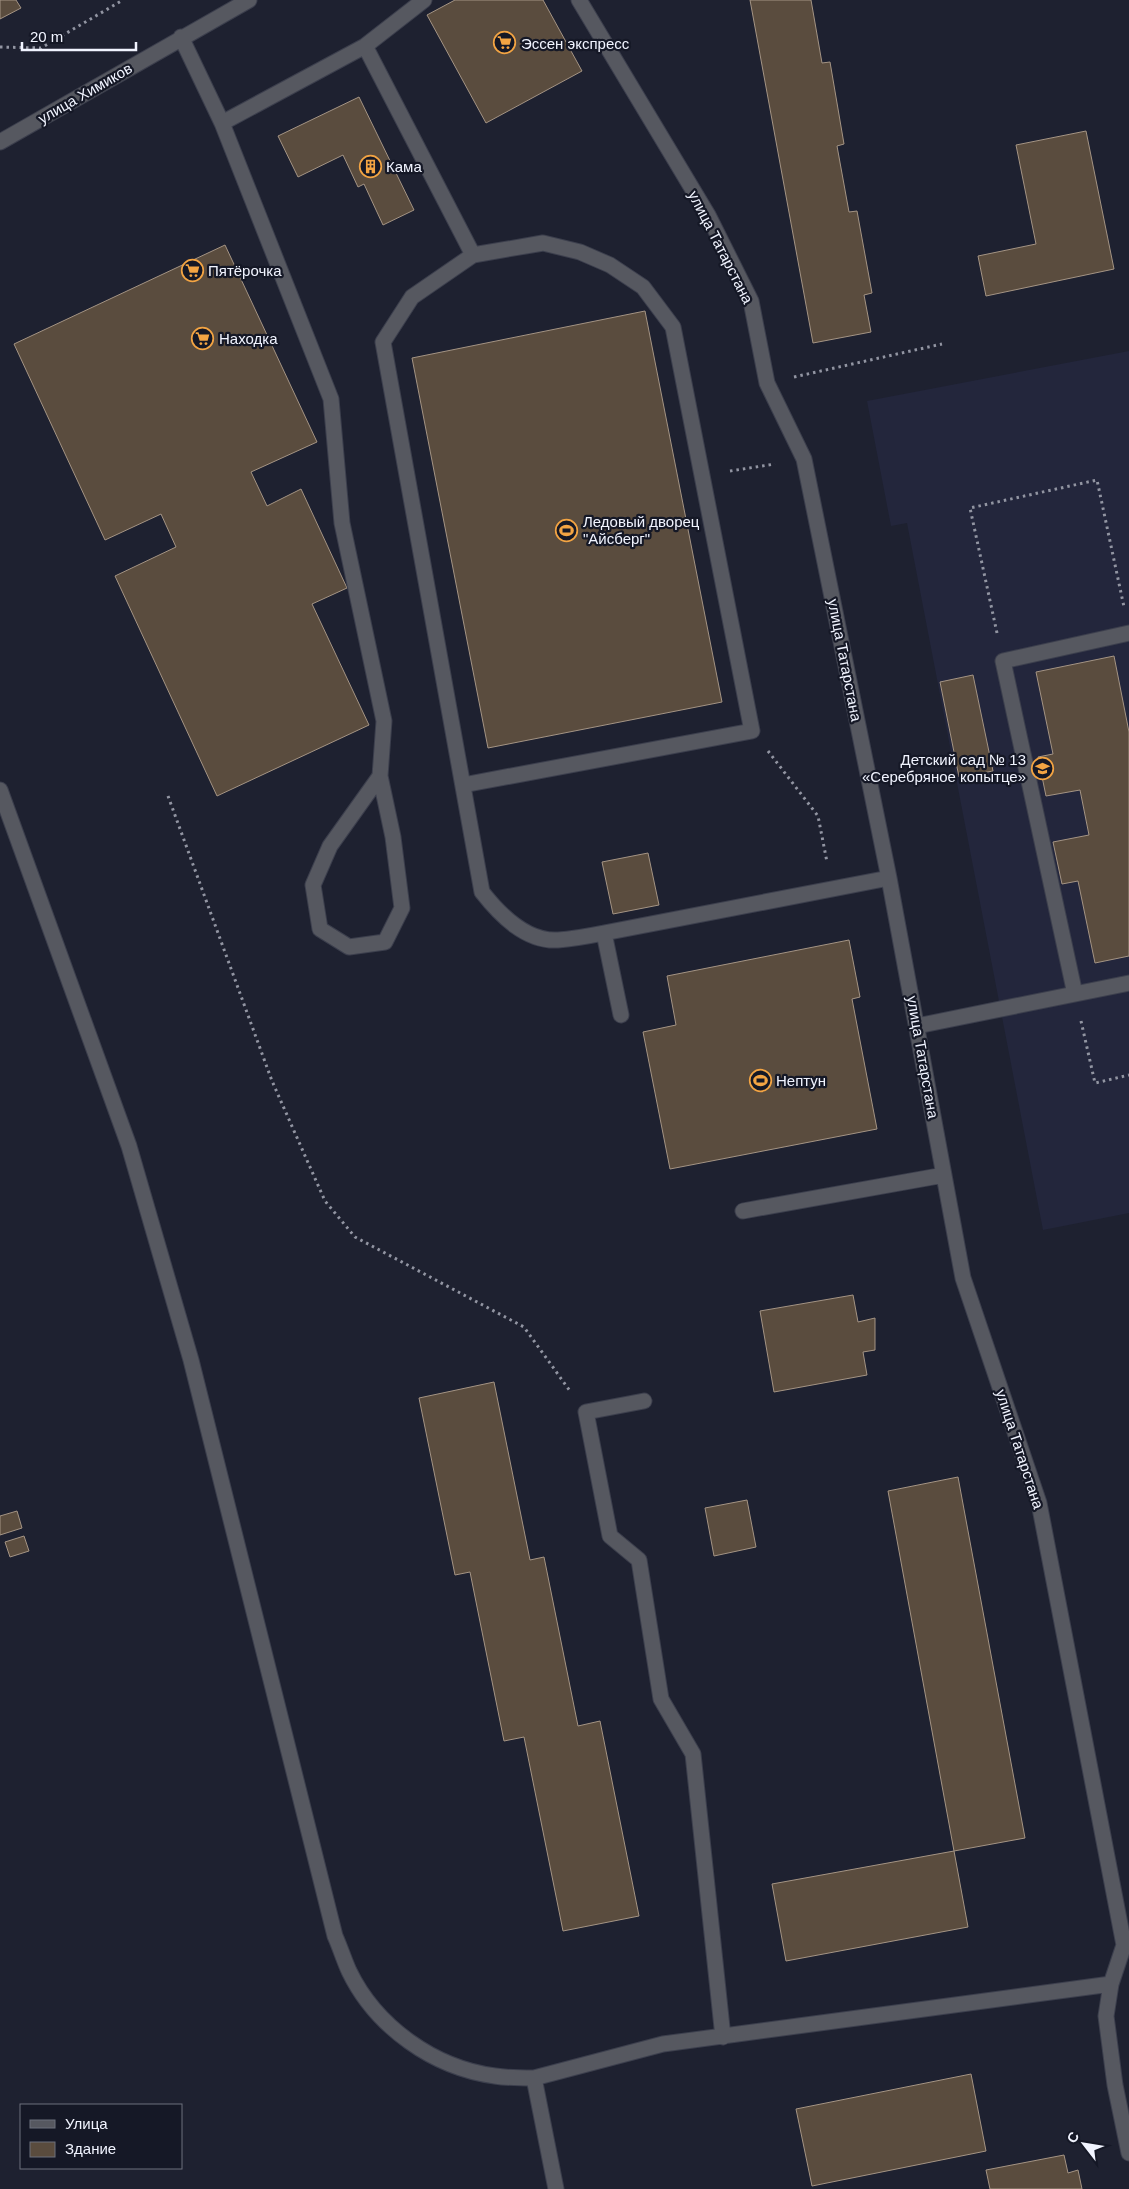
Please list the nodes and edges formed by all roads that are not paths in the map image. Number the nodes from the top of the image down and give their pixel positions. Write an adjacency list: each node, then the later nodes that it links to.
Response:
1 (249, 0): 4 (street, улица Химиков)
2 (424, 0): 5 (street)
3 (579, 0): 13 (street, улица Татарстана)
4 (181, 38): 6 (street); 7 (street, улица Химиков)
5 (365, 46): 6 (street); 8 (street)
6 (222, 123): 10 (street)
7 (0, 142)
8 (473, 255): 11 (street); 11 (street)
9 (1129, 634): 16 (street)
10 (380, 776): 10 (street)
11 (462, 785): 14 (street)
12 (0, 790): 24 (street)
13 (889, 878): 14 (street); 18 (street, улица Татарстана)
14 (604, 933): 17 (street)
15 (1129, 983): 16 (street)
16 (1075, 994): 18 (street)
17 (621, 1015)
18 (917, 1026): 19 (street, улица Татарстана)
19 (944, 1175): 20 (street); 22 (street, улица Татарстана)
20 (743, 1211)
21 (644, 1401): 23 (street)
22 (1110, 1984): 23 (street); 25 (street, улица Татарстана)
23 (723, 2037): 24 (street)
24 (534, 2078): 26 (street)
25 (1129, 2153)
26 (556, 2189)

